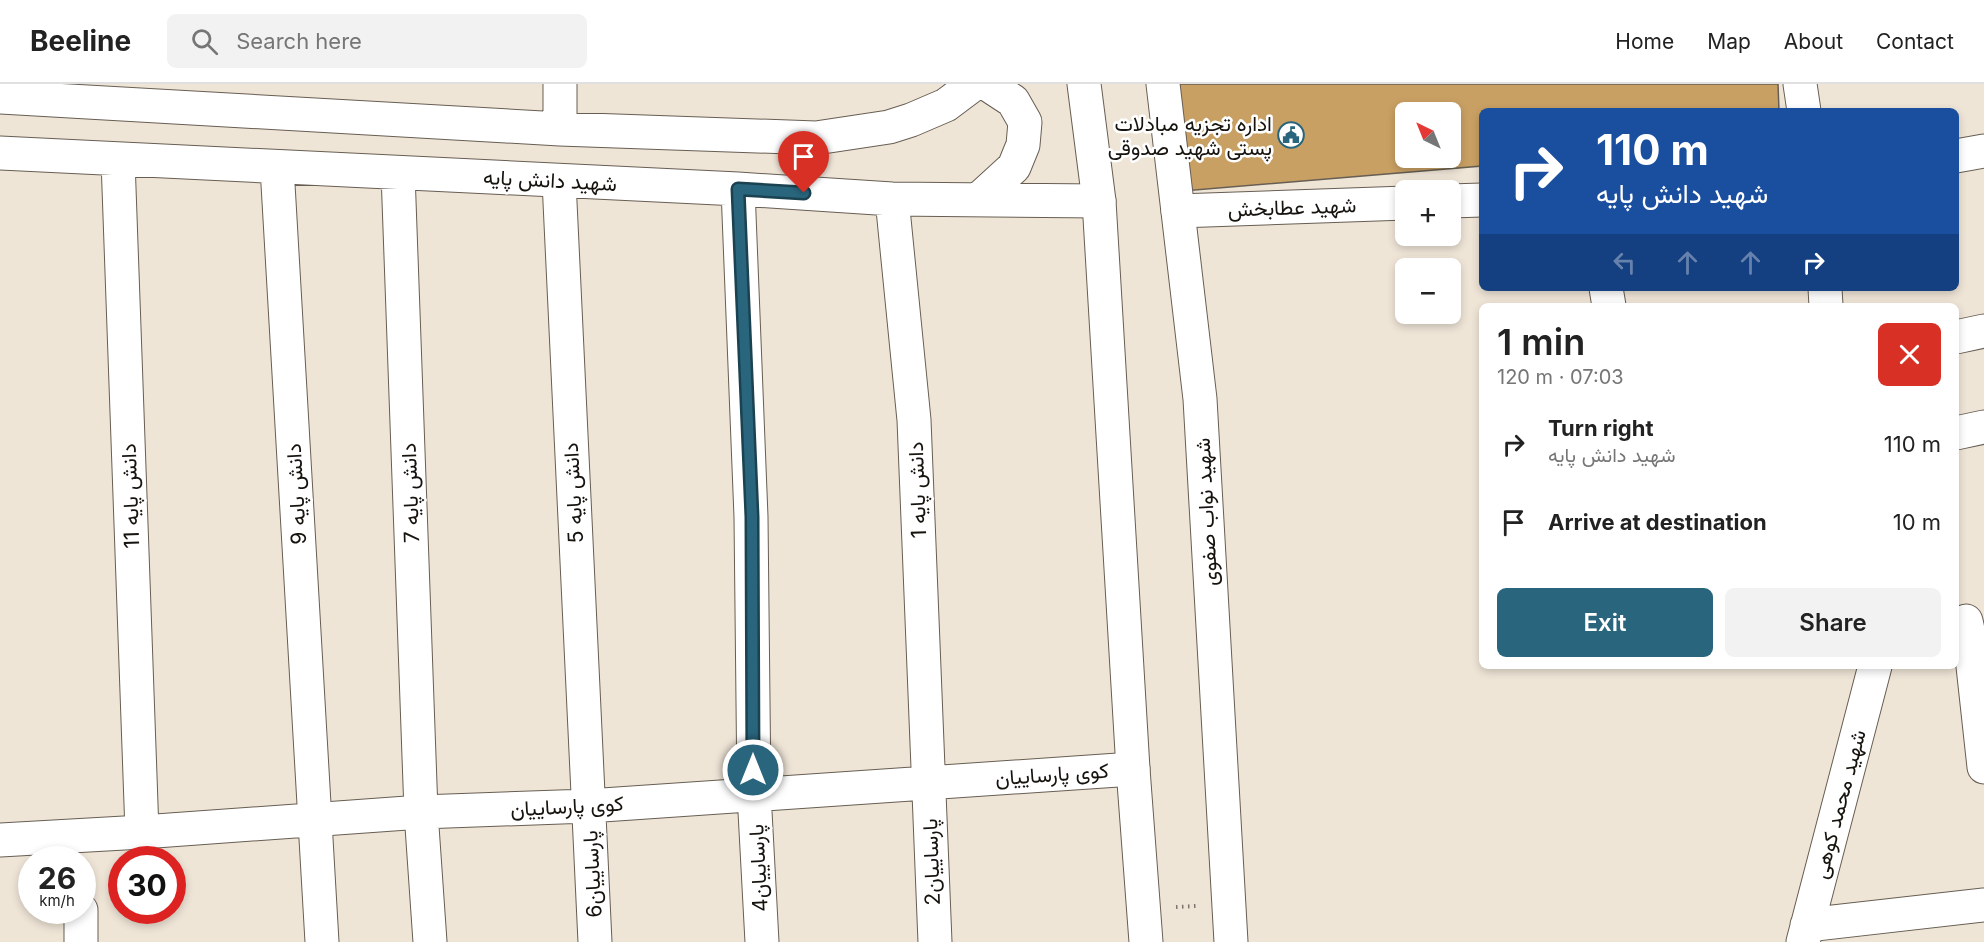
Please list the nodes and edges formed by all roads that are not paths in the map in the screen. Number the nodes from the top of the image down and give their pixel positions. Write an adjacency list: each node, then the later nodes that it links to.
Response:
1 (560, 84): 10 (street)
2 (974, 84): 10 (street)
3 (987, 84): 20 (street)
4 (1084, 84): 22 (street)
5 (1163, 84): 25 (street, شهید نواب صفوی)
6 (1800, 84): 9 (street)
7 (0, 97): 8 (street)
8 (222, 97): 10 (street)
9 (1804, 108)
10 (560, 129)
11 (1984, 151): 13 (street)
12 (0, 153): 14 (street, شهید دانش پایه)
13 (1959, 155)
14 (118, 160): 15 (street, شهید دانش پایه); 39 (street, دانش پایه 11)
15 (277, 167): 16 (street, شهید دانش پایه); 38 (street, دانش پایه 9)
16 (398, 173): 17 (street, شهید دانش پایه); 37 (street, دانش پایه 7)
17 (559, 181): 18 (street, شهید دانش پایه); 36 (street, دانش پایه 5)
18 (738, 189): 19 (street, شهید دانش پایه); 35 (street, پارساییان4)
19 (892, 199): 20 (street, شهید دانش پایه); 34 (street, دانش پایه 1)
20 (979, 199): 22 (street, شهید دانش پایه)
21 (1479, 200): 23 (street)
22 (1099, 201): 33 (street)
23 (1461, 201)
24 (1395, 203): 25 (street, شهید عطابخش)
25 (1178, 211): 53 (street, شهید نواب صفوی)
26 (1984, 331): 27 (street)
27 (1959, 336)
28 (1984, 427): 29 (street)
29 (1959, 432)
30 (1969, 620): 32 (street)
31 (1874, 669): 45 (street, شهید محمد کوهی)
32 (1984, 760)
33 (1133, 769): 34 (street, کوی پارساییان); 52 (street)
34 (928, 782): 35 (street, کوی پارساییان); 51 (street, پارساییان2)
35 (754, 793): 36 (street, کوی پارساییان); 50 (street, پارساییان4)
36 (588, 806): 37 (street, کوی پارساییان); 49 (street, پارساییان6)
37 (421, 812): 38 (street, کوی پارساییان); 48 (street, دانش پایه 7)
38 (314, 820): 39 (street, کوی پارساییان); 47 (street, دانش پایه 9)
39 (142, 832): 42 (street, کوی پارساییان)
40 (0, 840): 41 (street, کوی پارساییان)
41 (60, 846)
42 (88, 846)
43 (1984, 905): 45 (street)
44 (81, 924): 46 (street)
45 (1805, 934)
46 (81, 942)
47 (322, 942)
48 (430, 942)
49 (595, 942)
50 (762, 942)
51 (935, 942)
52 (1146, 942)
53 (1232, 942)

